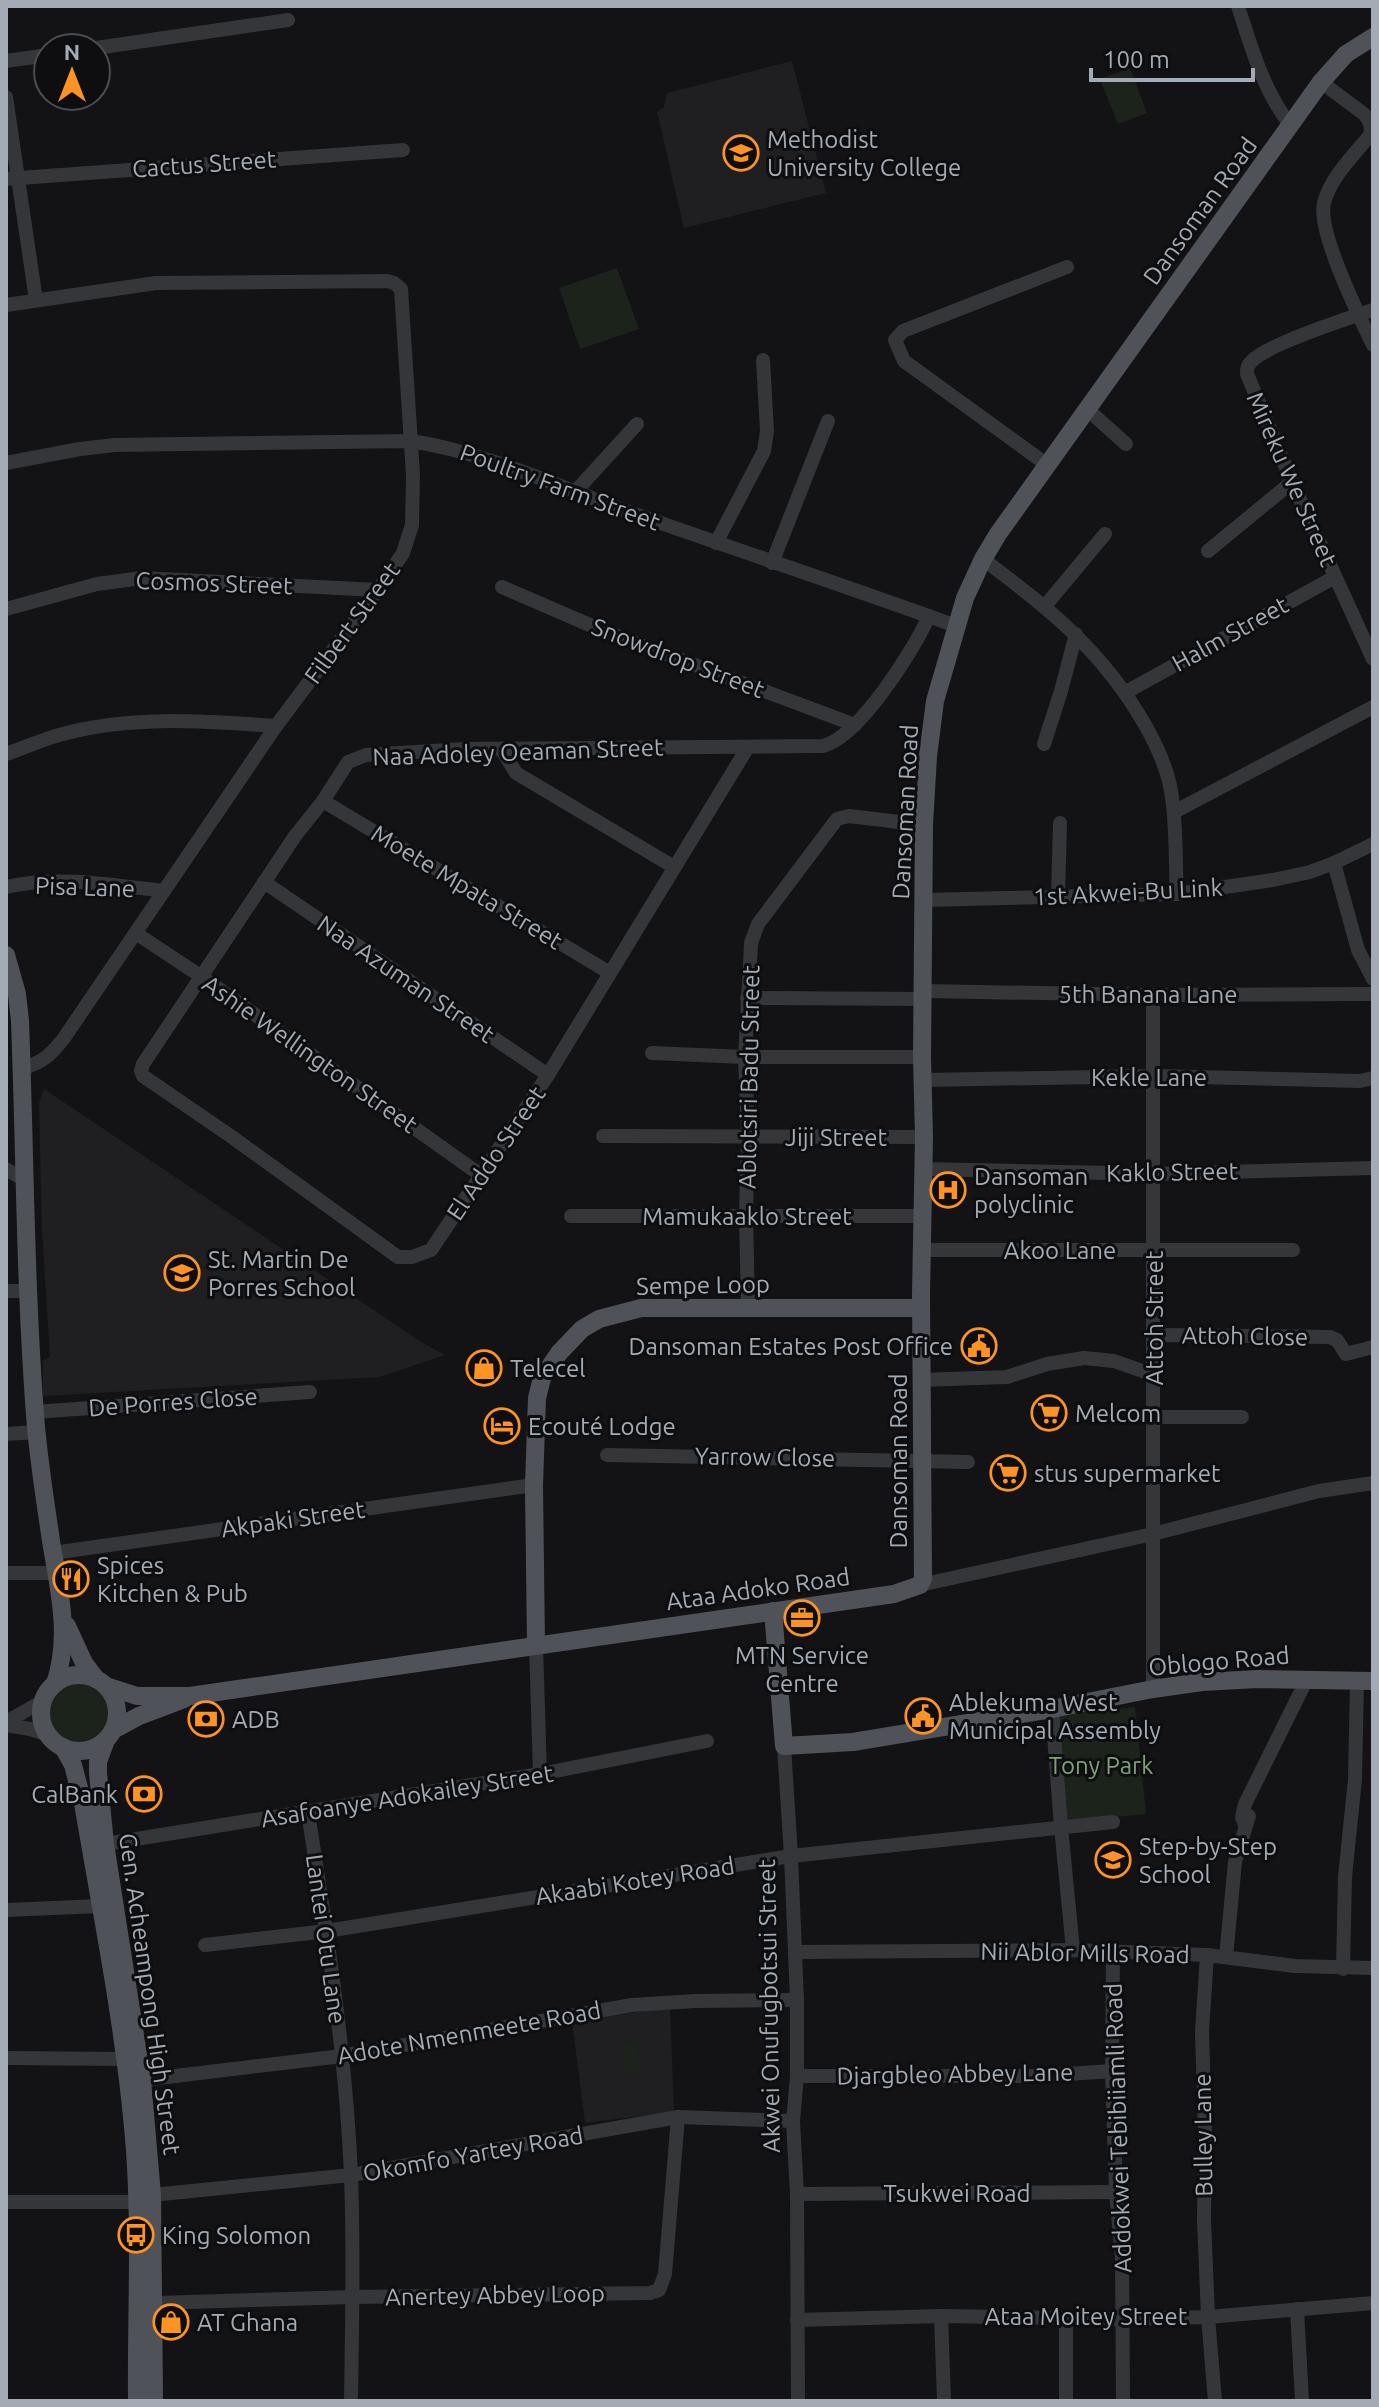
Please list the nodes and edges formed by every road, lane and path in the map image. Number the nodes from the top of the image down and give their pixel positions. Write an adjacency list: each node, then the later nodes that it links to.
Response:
1 (1238, 6): 9 (street)
2 (288, 20): 4 (street)
3 (1373, 37): 7 (main road, Dansoman Road)
4 (112, 46)
5 (32, 57): 6 (street)
6 (6, 61)
7 (1321, 82): 9 (main road, Dansoman Road); 15 (street)
8 (6, 97): 11 (street)
9 (1291, 126): 18 (main road, Dansoman Road)
10 (403, 150): 11 (street, Cactus Street)
11 (12, 179): 13 (street)
12 (1067, 267): 24 (street)
13 (36, 300): 14 (street, Filbert Street); 21 (street, Filbert Street)
14 (6, 305)
15 (1366, 312): 16 (street); 25 (street, Mireku We Street)
16 (1373, 345)
17 (763, 360): 28 (street)
18 (1086, 408): 22 (street); 24 (main road, Dansoman Road)
19 (828, 421): 31 (street)
20 (637, 424): 26 (street)
21 (411, 441): 23 (street, Poultry Farm Street); 26 (street, Poultry Farm Street); 34 (street, Filbert Street)
22 (1126, 444)
23 (6, 463)
24 (1046, 464): 30 (main road, Dansoman Road)
25 (1292, 482): 29 (street); 32 (street, Mireku We Street)
26 (575, 492): 28 (street, Poultry Farm Street)
27 (1105, 534): 35 (street)
28 (716, 543): 31 (street, Poultry Farm Street)
29 (1208, 551)
30 (983, 559): 35 (street); 38 (main road, Dansoman Road)
31 (772, 563): 37 (street, Poultry Farm Street)
32 (1335, 577): 40 (street, Mireku We Street); 41 (street, Halm Street)
33 (502, 587): 43 (street, Snowdrop Street)
34 (378, 590): 36 (street, Cosmos Street); 44 (street, Filbert Street)
35 (1045, 606): 39 (street)
36 (6, 609)
37 (929, 616): 38 (street, Poultry Farm Street); 43 (street, Naa Adoley Oeaman Street)
38 (956, 626): 52 (main road, Dansoman Road)
39 (1076, 634): 41 (street); 45 (street)
40 (1373, 659)
41 (1126, 692): 50 (street)
42 (1373, 707): 50 (street)
43 (855, 725): 46 (street, Naa Adoley Oeaman Street)
44 (276, 726): 48 (street); 58 (street, Filbert Street)
45 (1044, 744)
46 (748, 747): 47 (street, Naa Adoley Oeaman Street); 55 (street, El Addo Street)
47 (502, 750): 49 (street, Naa Adoley Oeaman Street); 55 (street)
48 (6, 754)
49 (323, 801): 56 (street, Naa Adoley Oeaman Street); 64 (street, Moete Mpata Street)
50 (1174, 812): 59 (street)
51 (1060, 823): 60 (street)
52 (924, 825): 61 (main road, Dansoman Road); 70 (street, Ablotsiri Badu Street)
53 (1373, 844): 54 (street, 1st Akwei-Bu Link)
54 (1334, 863): 59 (street, 1st Akwei-Bu Link); 66 (street)
55 (674, 867): 64 (street, El Addo Street)
56 (264, 882): 65 (street, Naa Adoley Oeaman Street); 76 (street, Naa Azuman Street)
57 (6, 887): 58 (street, Pisa Lane)
58 (164, 891): 62 (street, Filbert Street)
59 (1177, 894): 60 (street, 1st Akwei-Bu Link)
60 (1058, 896): 61 (street, 1st Akwei-Bu Link)
61 (924, 900): 68 (main road, Dansoman Road)
62 (137, 934): 65 (street, Ashie Wellington Street); 75 (street, Filbert Street)
63 (6, 955): 75 (main road)
64 (610, 973): 76 (street, El Addo Street)
65 (202, 977): 74 (street, Naa Adoley Oeaman Street); 87 (street, Ashie Wellington Street)
66 (1373, 979)
67 (1373, 994): 69 (street, 5th Banana Lane)
68 (924, 995): 69 (street, 5th Banana Lane); 70 (street, 5th Banana Lane); 73 (main road, Dansoman Road)
69 (1153, 995): 77 (street, Attoh Street)
70 (747, 998): 72 (street, Ablotsiri Badu Street)
71 (652, 1053): 72 (street)
72 (745, 1057): 73 (street); 81 (street, Ablotsiri Badu Street)
73 (922, 1057): 79 (main road, Dansoman Road)
74 (143, 1064): 87 (street, El Addo Street)
75 (21, 1069): 88 (main road)
76 (548, 1075): 87 (street, El Addo Street)
77 (1154, 1076): 78 (street, Kekle Lane); 79 (street, Kekle Lane); 86 (street, Attoh Street)
78 (1373, 1078)
79 (924, 1080): 82 (main road, Dansoman Road)
80 (603, 1136): 81 (street, Jiji Street)
81 (748, 1136): 82 (street, Jiji Street); 89 (street, Ablotsiri Badu Street)
82 (924, 1137): 85 (main road, Dansoman Road)
83 (1373, 1168): 86 (street, Kaklo Street)
84 (6, 1169): 88 (street)
85 (924, 1169): 86 (street, Kaklo Street); 91 (main road, Dansoman Road)
86 (1154, 1174): 94 (street, Attoh Street)
87 (482, 1176)
88 (23, 1179): 96 (main road)
89 (746, 1215): 90 (street, Mamukaaklo Street); 91 (street, Mamukaaklo Street); 97 (street, Ablotsiri Badu Street)
90 (571, 1216)
91 (923, 1216): 92 (main road, Dansoman Road)
92 (923, 1250): 94 (street, Akoo Lane); 98 (main road, Dansoman Road)
93 (1293, 1250): 94 (street, Akoo Lane)
94 (1154, 1251): 99 (street, Attoh Street)
95 (6, 1291): 96 (street)
96 (27, 1291): 104 (main road)
97 (748, 1307): 98 (main road, Sempe Loop); 113 (main road, Sempe Loop)
98 (921, 1308): 102 (main road, Dansoman Road)
99 (1154, 1335): 100 (street, Attoh Close); 101 (street, Attoh Street)
100 (1373, 1347)
101 (1154, 1375): 102 (street); 105 (street, Attoh Street)
102 (921, 1380): 110 (main road, Dansoman Road)
103 (310, 1392): 104 (street, De Porres Close)
104 (35, 1412): 107 (main road)
105 (1154, 1417): 106 (street); 114 (street, Attoh Street)
106 (1242, 1417)
107 (37, 1432): 108 (street); 115 (main road)
108 (6, 1434)
109 (607, 1455): 110 (street, Yarrow Close)
110 (922, 1459): 111 (street, Yarrow Close); 118 (main road, Dansoman Road)
111 (968, 1462)
112 (1373, 1483): 114 (street, Ataa Adoko Road)
113 (534, 1485): 115 (street, Akpaki Street); 121 (main road, Sempe Loop)
114 (1153, 1534): 118 (street, Ataa Adoko Road); 126 (street, Attoh Street)
115 (53, 1553): 117 (main road)
116 (6, 1573): 117 (street)
117 (57, 1573): 120 (main road)
118 (920, 1585): 119 (main road, Ataa Adoko Road)
119 (773, 1611): 121 (main road, Ataa Adoko Road); 134 (main road, Akwei Onufugbotsui Street)
120 (64, 1621): 124 (main road); 125 (main road)
121 (536, 1645): 127 (main road, Ataa Adoko Road); 135 (street)
122 (1307, 1679): 123 (main road, Oblogo Road); 126 (main road, Oblogo Road); 149 (street)
123 (1365, 1681): 151 (street)
124 (101, 1682): 125 (main road); 127 (main road, Ataa Adoko Road); 131 (main road)
125 (55, 1684): 128 (main road)
126 (1153, 1689): 129 (main road, Oblogo Road)
127 (190, 1696): 131 (main road, Ataa Adoko Road)
128 (43, 1701): 130 (street); 132 (main road)
129 (1052, 1709): 134 (main road, Oblogo Road); 138 (street)
130 (6, 1723): 132 (street)
131 (109, 1735): 132 (main road); 139 (main road, Gen. Acheampong High Street)
132 (56, 1741): 141 (main road, Gen. Acheampong High Street)
133 (707, 1741): 135 (street, Asafoanye Adokailey Street)
134 (784, 1746): 140 (street, Akwei Onufugbotsui Street)
135 (540, 1774): 136 (street, Asafoanye Adokailey Street)
136 (308, 1813): 139 (street, Asafoanye Adokailey Street); 143 (street, Lantei Otu Lane)
137 (1113, 1822): 138 (street, Akaabi Kotey Road)
138 (1061, 1827): 140 (street, Akaabi Kotey Road); 145 (street)
139 (105, 1844): 158 (main road, Gen. Acheampong High Street)
140 (791, 1856): 143 (street, Akaabi Kotey Road); 146 (street, Akwei Onufugbotsui Street)
141 (101, 1906): 142 (street); 155 (main road, Gen. Acheampong High Street)
142 (6, 1910)
143 (327, 1931): 144 (street, Akaabi Kotey Road); 153 (street, Lantei Otu Lane)
144 (205, 1945)
145 (1073, 1950): 146 (street, Nii Ablor Mills Road); 147 (street, Nii Ablor Mills Road)
146 (795, 1952): 152 (street, Akwei Onufugbotsui Street)
147 (1113, 1952): 148 (street, Nii Ablor Mills Road); 156 (street, Addokwei Tebibiiamli Road)
148 (1207, 1955): 149 (street, Nii Ablor Mills Road); 172 (street, Bulley Lane)
149 (1226, 1957): 151 (street, Nii Ablor Mills Road)
150 (1373, 1968): 151 (street, Nii Ablor Mills Road)
151 (1343, 1969)
152 (797, 2000): 153 (street, Adote Nmenmeete Road); 157 (street, Akwei Onufugbotsui Street)
153 (342, 2056): 158 (street, Adote Nmenmeete Road); 161 (street, Lantei Otu Lane)
154 (6, 2058): 155 (street)
155 (125, 2059): 164 (main road, Gen. Acheampong High Street)
156 (1112, 2071): 157 (street, Djargbleo Abbey Lane); 162 (street, Addokwei Tebibiiamli Road)
157 (797, 2076): 160 (street, Akwei Onufugbotsui Street)
158 (142, 2080): 164 (main road, Gen. Acheampong High Street)
159 (678, 2117): 160 (street, Okomfo Yartey Road); 161 (street, Okomfo Yartey Road); 166 (street, Anertey Abbey Loop)
160 (793, 2121): 163 (street, Akwei Onufugbotsui Street)
161 (351, 2175): 164 (street, Okomfo Yartey Road); 166 (street, Lantei Otu Lane)
162 (1116, 2192): 163 (street, Tsukwei Road); 173 (street, Addokwei Tebibiiamli Road)
163 (797, 2194): 174 (street, Akwei Onufugbotsui Street)
164 (145, 2199): 165 (street, Okomfo Yartey Road); 167 (main road, Gen. Acheampong High Street); 175 (main road, Gen. Acheampong High Street)
165 (6, 2202)
166 (352, 2297): 167 (street, Anertey Abbey Loop); 177 (street, Lantei Otu Lane)
167 (154, 2303): 176 (main road, Gen. Acheampong High Street)
168 (1373, 2303): 169 (street, Ataa Moitey Street)
169 (1297, 2309): 172 (street, Ataa Moitey Street); 183 (street)
170 (941, 2316): 171 (street, Ataa Moitey Street); 174 (street, Ataa Moitey Street); 179 (street)
171 (1066, 2317): 173 (street, Ataa Moitey Street); 180 (street)
172 (1208, 2317): 173 (street, Ataa Moitey Street); 182 (street, Bulley Lane)
173 (1123, 2319): 181 (street, Addokwei Tebibiiamli Road)
174 (797, 2320): 178 (street, Akwei Onufugbotsui Street)
175 (137, 2401)
176 (154, 2401)
177 (351, 2401)
178 (798, 2401)
179 (944, 2401)
180 (1066, 2401)
181 (1123, 2401)
182 (1215, 2401)
183 (1302, 2401)

